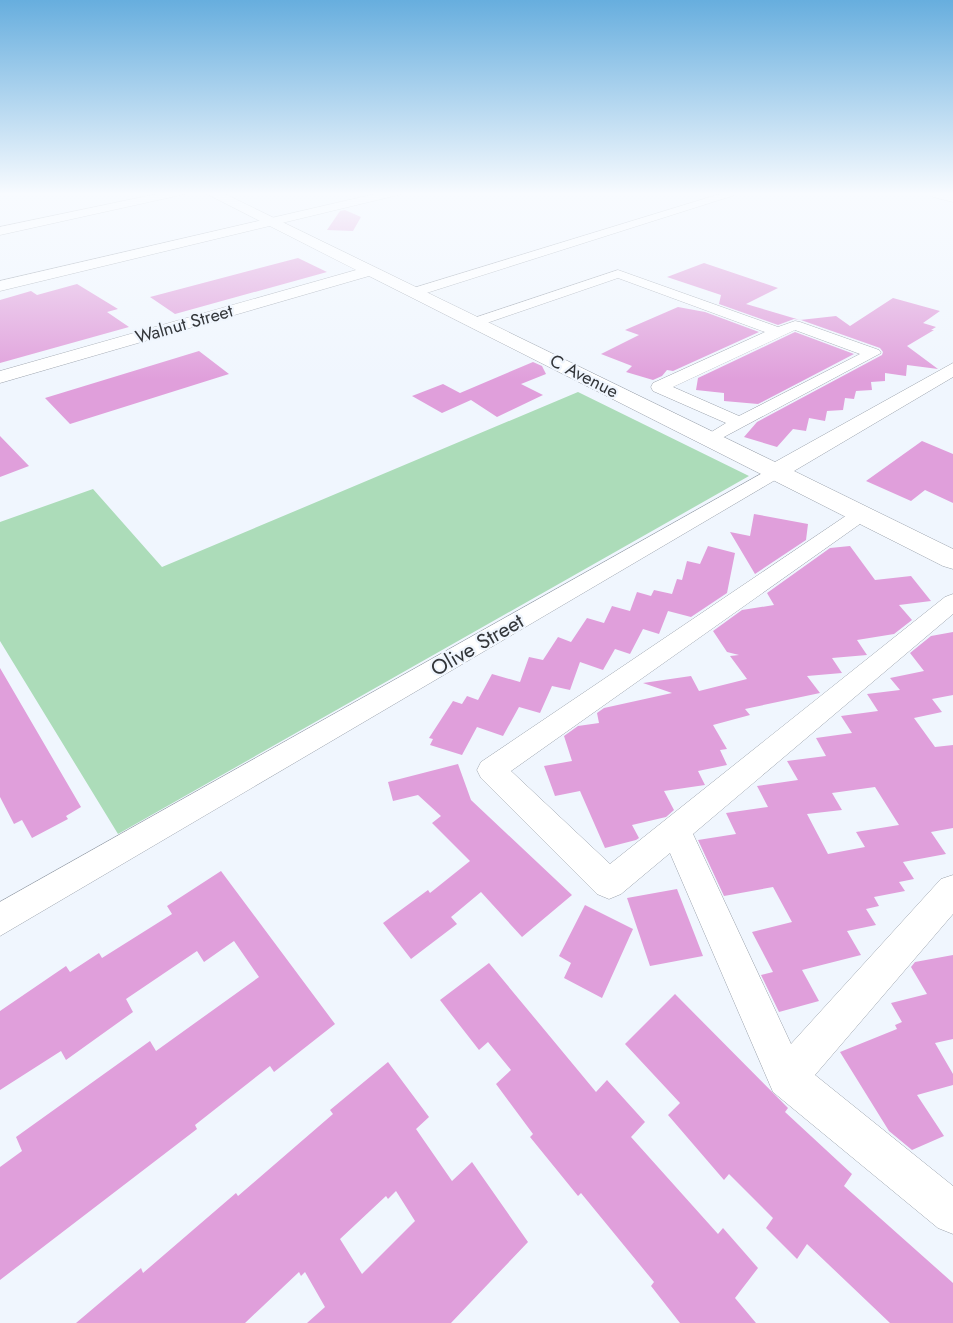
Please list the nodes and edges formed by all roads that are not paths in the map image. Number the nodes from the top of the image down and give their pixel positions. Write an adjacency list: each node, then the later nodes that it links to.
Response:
1 (131, 256): 5 (main road)
2 (338, 256): 4 (street, C Avenue)
3 (534, 256): 6 (street)
4 (369, 271): 6 (street, C Avenue); 10 (street, Walnut Street)
5 (0, 286)
6 (412, 293): 7 (street, C Avenue)
7 (476, 322): 8 (street); 12 (street, C Avenue)
8 (778, 332): 11 (street); 13 (street)
9 (953, 369): 15 (street, Olive Street)
10 (0, 377)
11 (697, 403): 12 (street); 13 (street)
12 (668, 418): 14 (street, C Avenue)
13 (740, 423): 14 (street)
14 (709, 439): 15 (street, C Avenue)
15 (775, 472): 16 (street, C Avenue); 21 (street, Olive Street)
16 (860, 515): 17 (street, C Avenue); 19 (street)
17 (953, 560)
18 (953, 602): 19 (street)
19 (675, 829): 22 (street)
20 (953, 890): 22 (street)
21 (0, 920)
22 (787, 1078): 23 (street)
23 (953, 1213)

